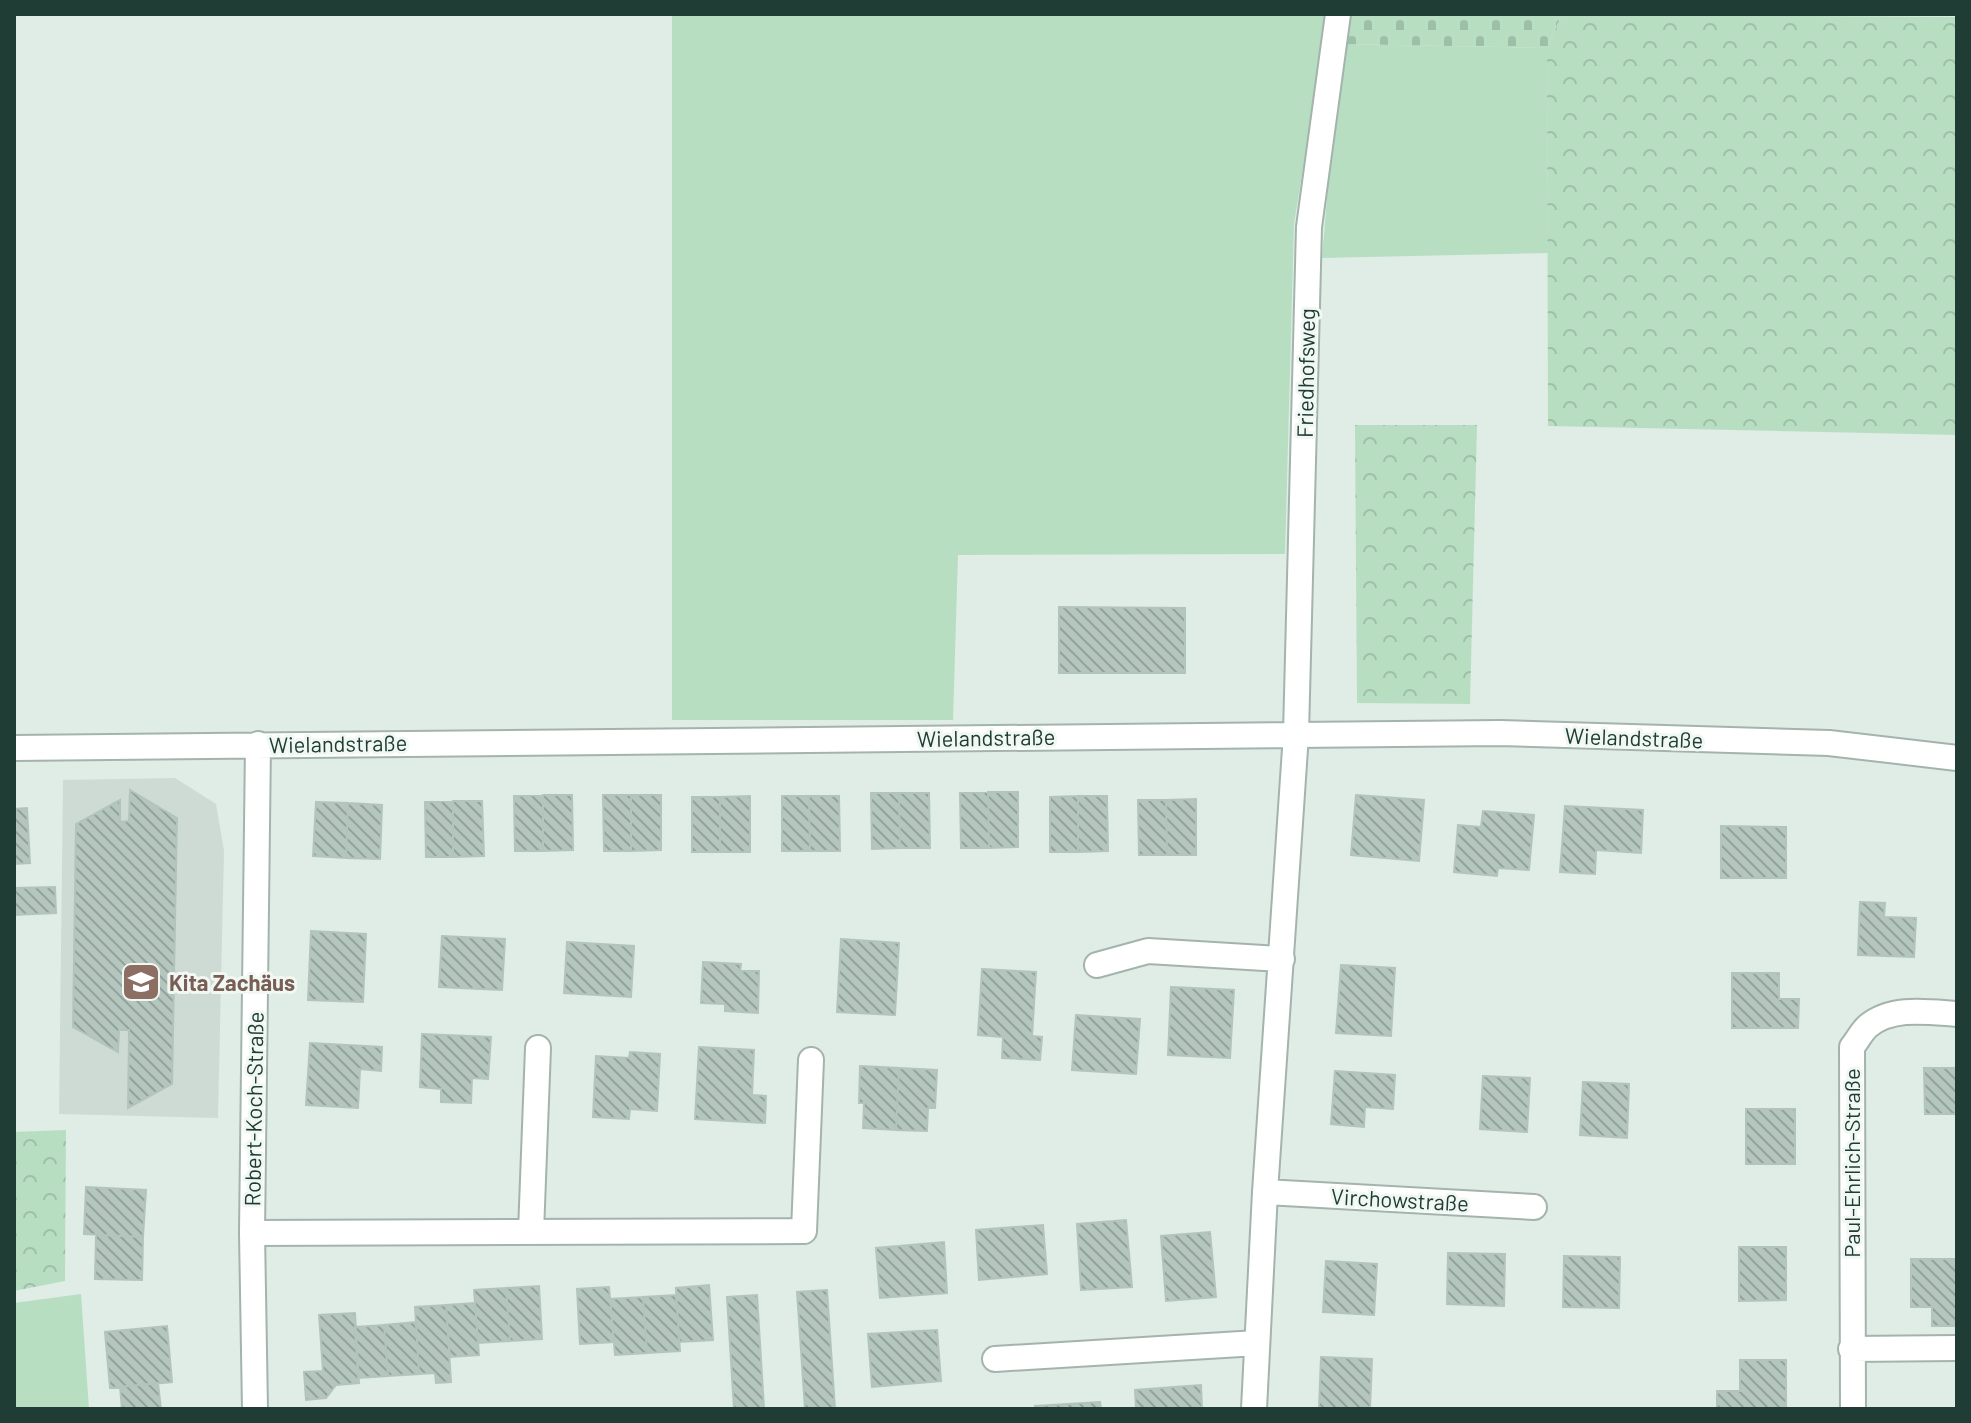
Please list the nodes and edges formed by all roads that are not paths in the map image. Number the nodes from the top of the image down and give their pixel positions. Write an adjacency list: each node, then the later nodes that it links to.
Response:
1 (1338, 14): 2 (street, Friedhofsweg)
2 (1296, 734): 3 (street, Wielandstraße); 5 (street, Wielandstraße); 6 (street)
3 (258, 744): 4 (street, Wielandstraße); 14 (street, Robert-Koch-Straße)
4 (14, 748)
5 (1957, 758)
6 (1282, 959): 7 (street); 11 (street)
7 (1097, 965)
8 (1957, 1014): 17 (street, Paul-Ehrlich-Straße)
9 (538, 1048): 13 (street)
10 (811, 1060): 13 (street, Robert-Koch-Straße)
11 (1265, 1192): 12 (street, Virchowstraße); 15 (street)
12 (1534, 1207)
13 (531, 1232): 14 (street, Robert-Koch-Straße)
14 (252, 1233): 19 (street, Robert-Koch-Straße)
15 (1257, 1343): 18 (street); 20 (street)
16 (1957, 1348): 17 (street)
17 (1851, 1349): 21 (street, Paul-Ehrlich-Straße)
18 (995, 1359)
19 (255, 1409)
20 (1254, 1409)
21 (1853, 1409)

